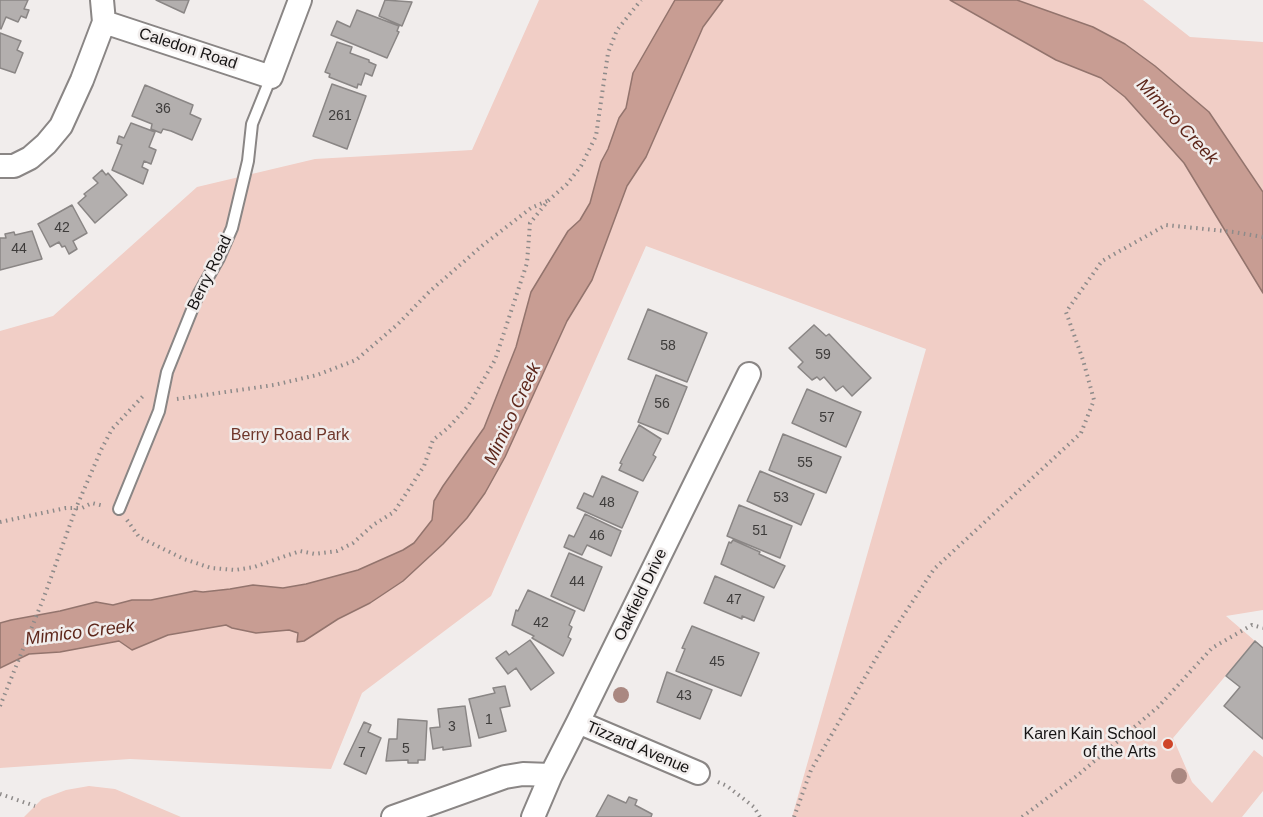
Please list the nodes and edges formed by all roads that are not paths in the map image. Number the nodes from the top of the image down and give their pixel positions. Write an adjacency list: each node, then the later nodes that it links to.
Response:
1 (300, 0): 3 (street, Berry Road)
2 (103, 11): 3 (street, Caledon Road); 4 (street)
3 (271, 77): 6 (lane, Berry Road)
4 (0, 166)
5 (749, 374): 7 (street, Oakfield Drive)
6 (119, 509)
7 (578, 722): 8 (street, Tizzard Avenue); 9 (street, Oakfield Drive)
8 (698, 773)
9 (551, 774): 10 (street); 11 (street, Oakfield Drive)
10 (393, 817)
11 (533, 817)

